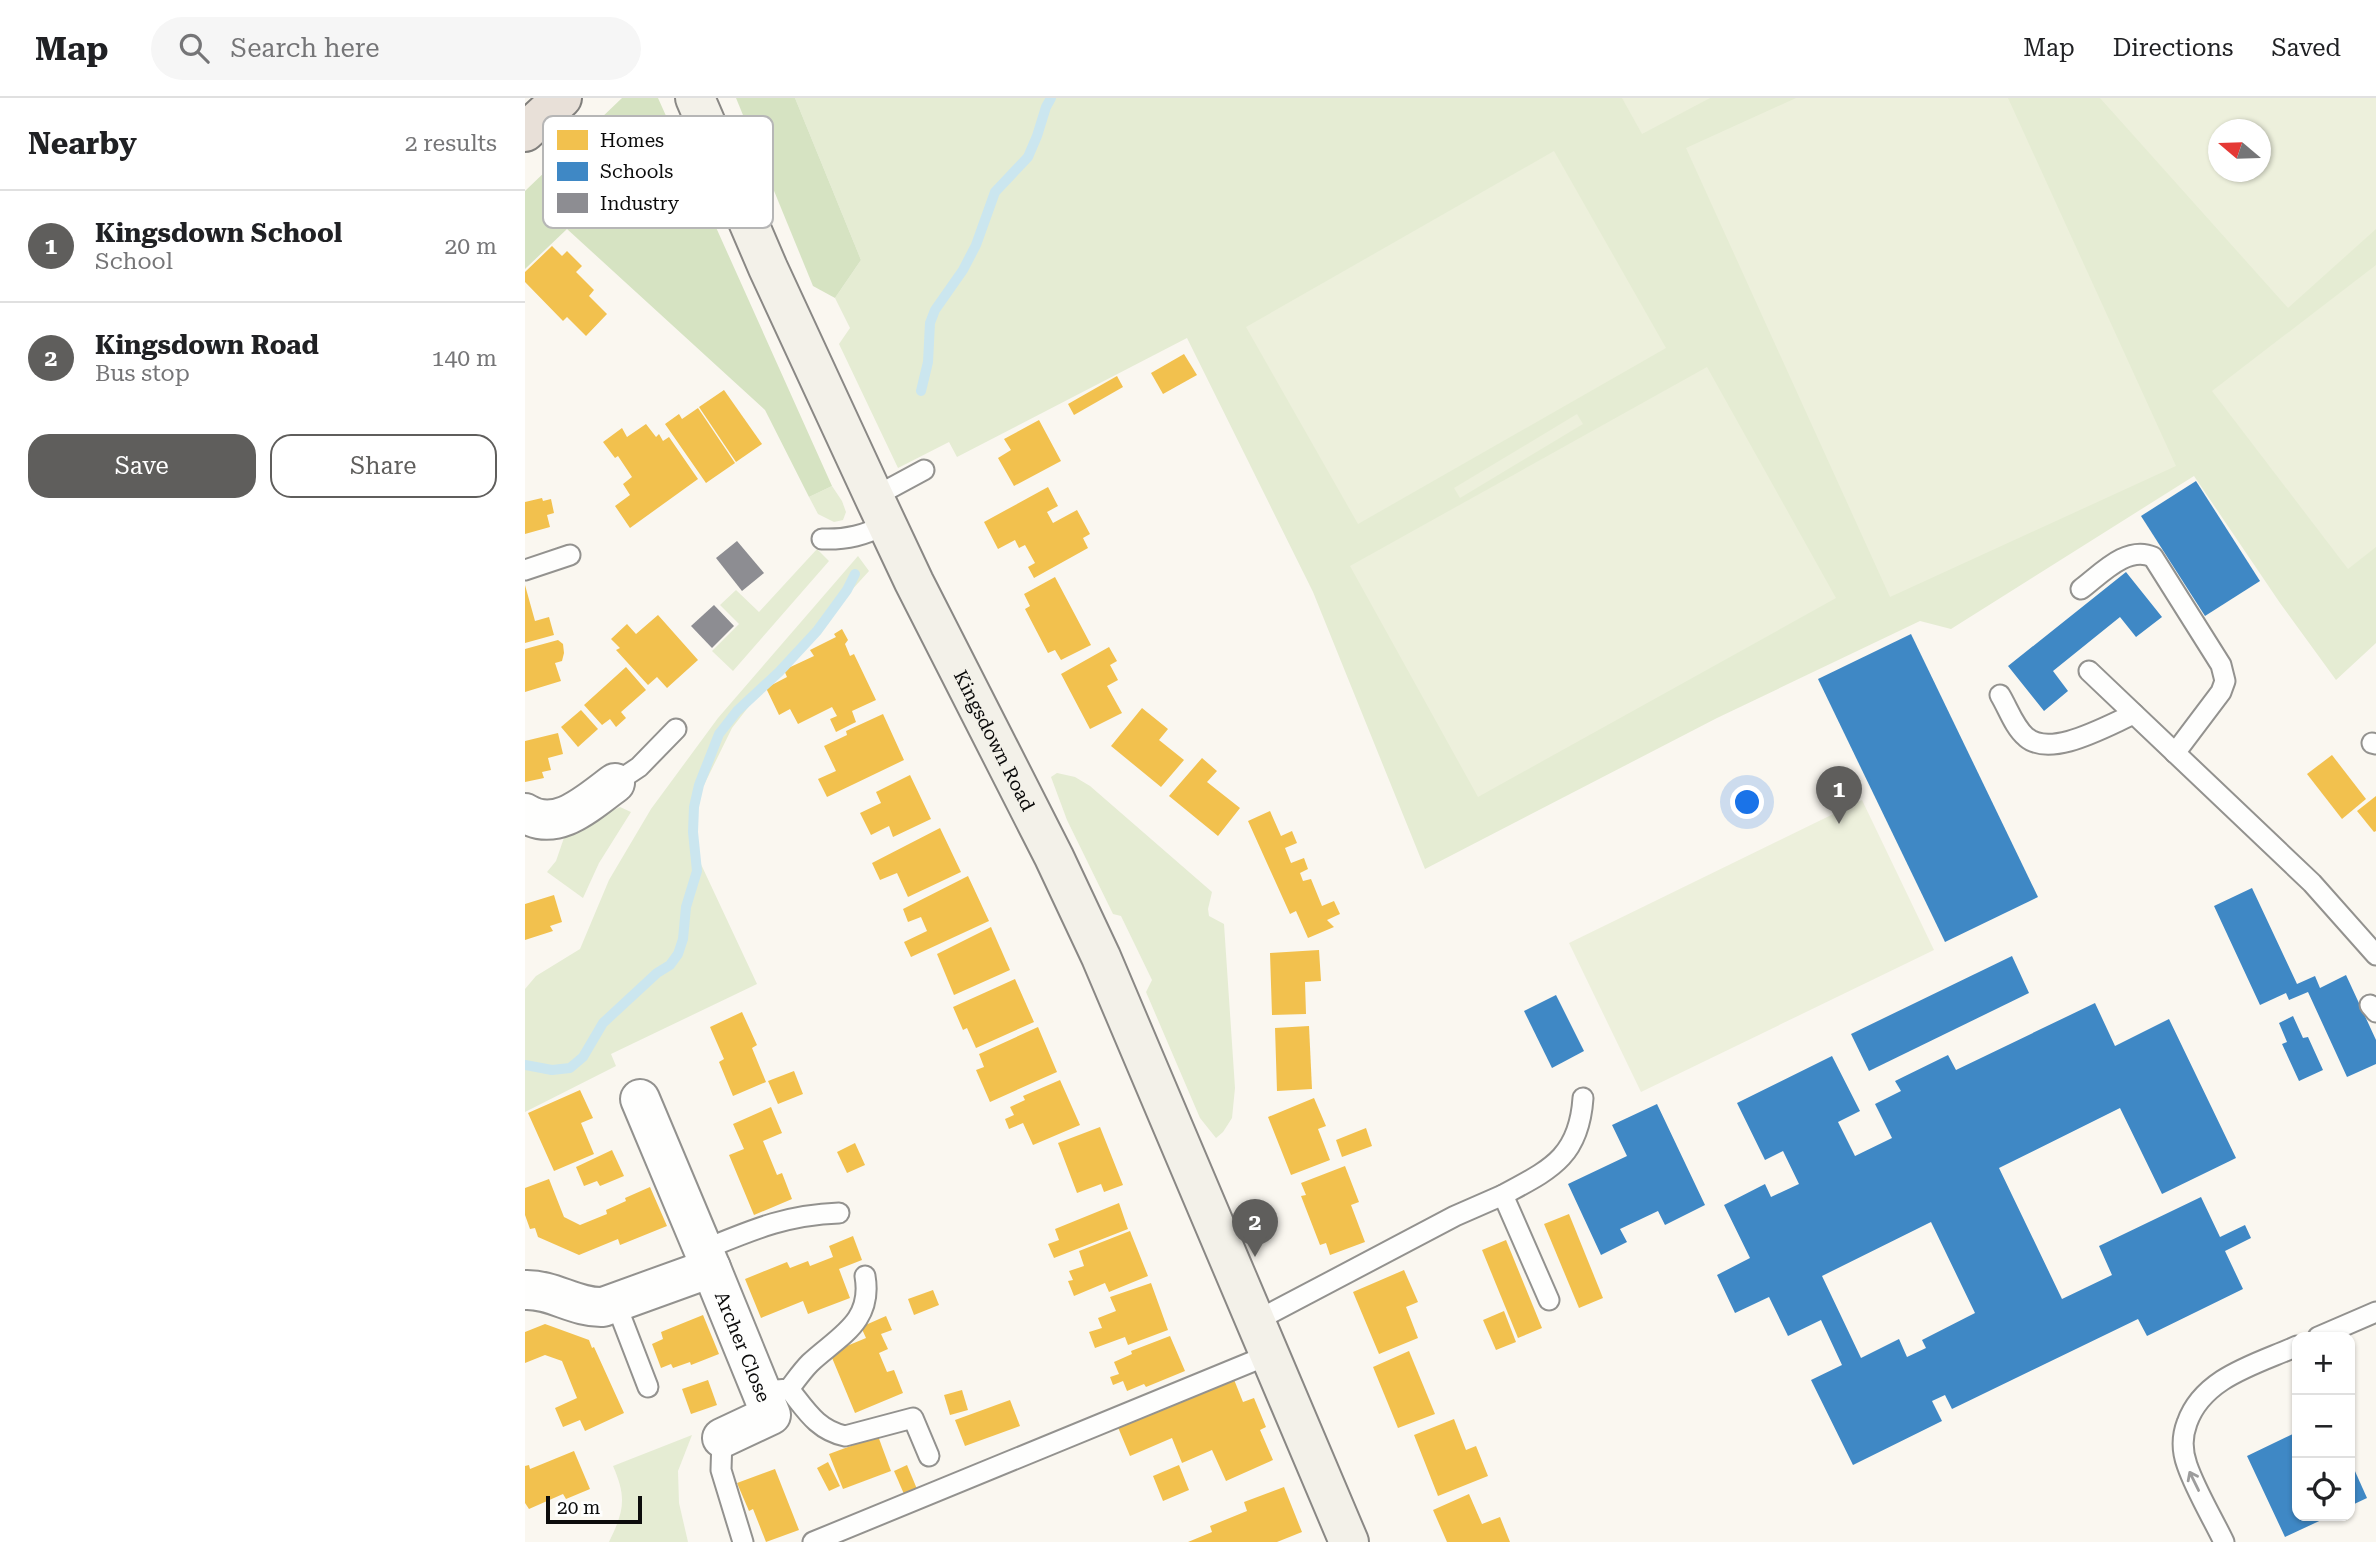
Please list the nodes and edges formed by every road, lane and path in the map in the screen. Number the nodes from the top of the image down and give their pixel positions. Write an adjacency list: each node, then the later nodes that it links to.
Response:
1 (562, 98): 4 (highway)
2 (695, 98): 3 (main road, Kingsdown Road)
3 (703, 116)
4 (525, 132)
5 (751, 228): 7 (main road, Kingsdown Road)
6 (924, 470): 7 (lane)
7 (880, 511): 8 (lane); 31 (main road, Kingsdown Road)
8 (822, 540)
9 (570, 555): 10 (lane)
10 (525, 570)
11 (2081, 589): 16 (lane)
12 (2089, 671): 14 (lane)
13 (2000, 695): 14 (lane)
14 (2134, 714): 16 (lane)
15 (676, 729): 17 (lane)
16 (2175, 753): 19 (lane)
17 (615, 783): 18 (street)
18 (525, 813)
19 (2376, 955)
20 (1583, 1098): 22 (lane)
21 (640, 1099): 24 (street, Archer Close)
22 (1503, 1195): 27 (lane); 31 (lane)
23 (839, 1213): 24 (lane)
24 (707, 1259): 28 (street, Archer Close); 34 (street, Archer Close)
25 (865, 1276): 34 (lane)
26 (525, 1290): 28 (street, Archer Close)
27 (1549, 1300)
28 (616, 1304): 33 (lane)
29 (2376, 1312): 30 (lane)
30 (2330, 1332)
31 (1263, 1337): 38 (lane); 39 (main road, Kingsdown Road)
32 (2292, 1348): 40 (lane, one-way to 32)
33 (648, 1387)
34 (776, 1390): 35 (street, Archer Close); 36 (lane)
35 (722, 1438): 37 (lane)
36 (929, 1456)
37 (743, 1542)
38 (813, 1542)
39 (1349, 1542)
40 (2224, 1542)

